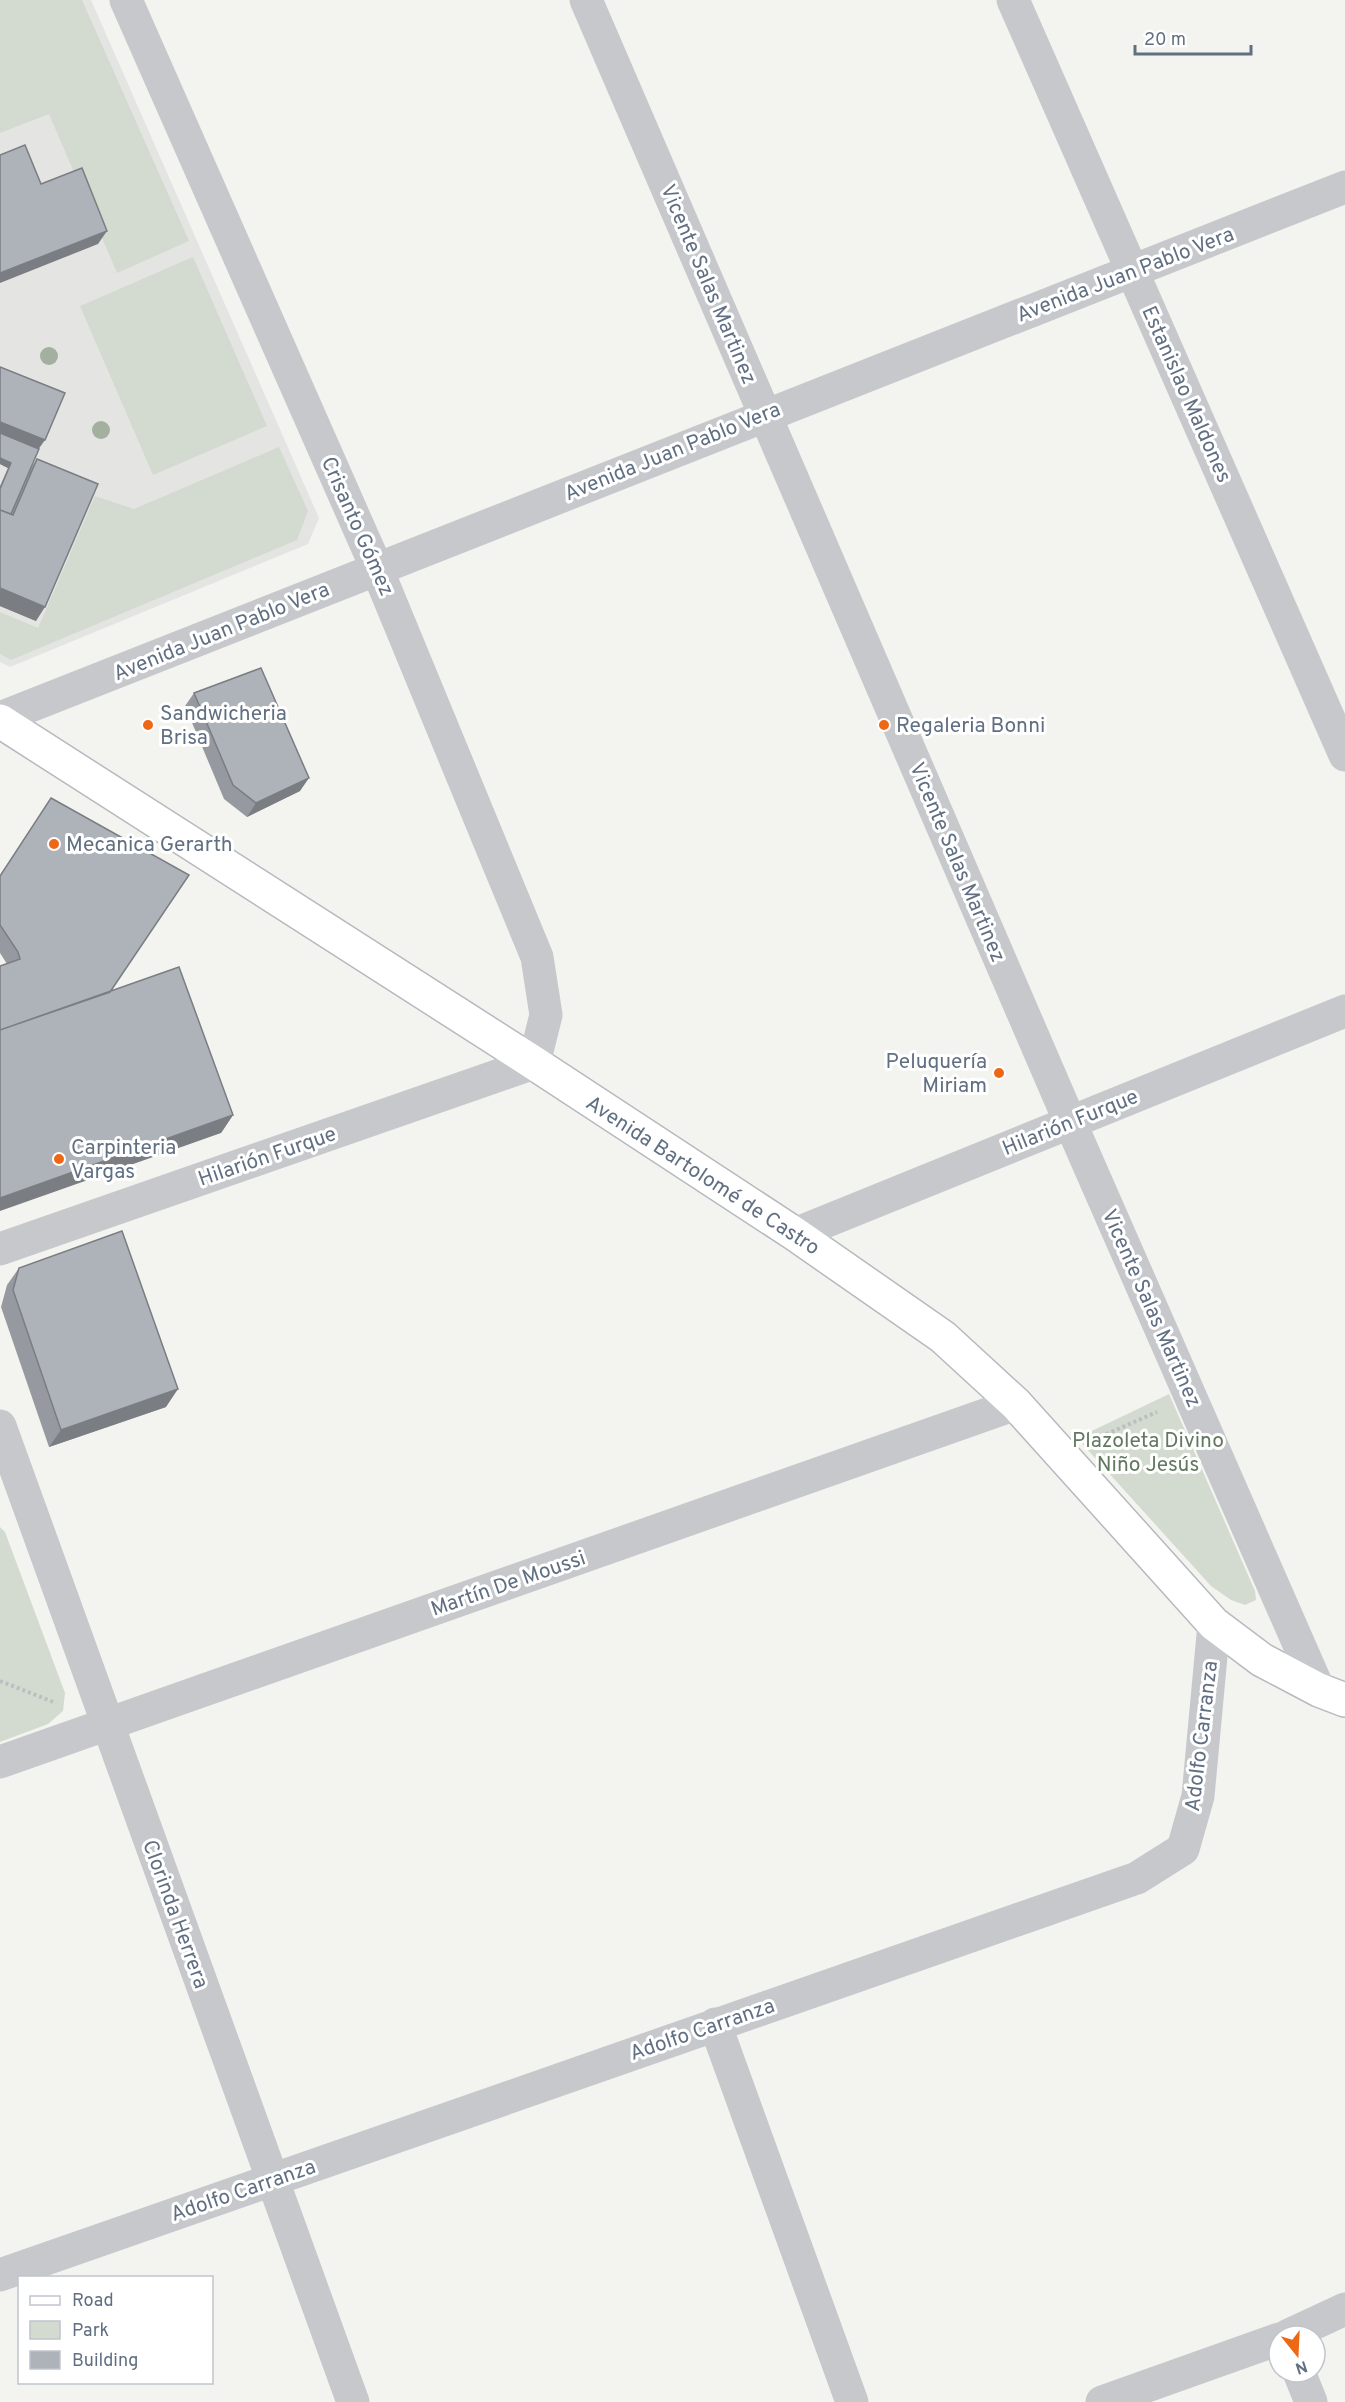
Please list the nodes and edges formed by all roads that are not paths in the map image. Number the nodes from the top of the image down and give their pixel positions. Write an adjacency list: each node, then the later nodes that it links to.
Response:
1 (126, 0): 7 (street, Crisanto Gómez)
2 (586, 0): 6 (street, Vicente Salas Martinez)
3 (1013, 0): 5 (street, Estanislao Maldones)
4 (1345, 187): 5 (street, Avenida Juan Pablo Vera)
5 (1134, 271): 6 (street, Avenida Juan Pablo Vera); 9 (street, Estanislao Maldones)
6 (766, 414): 7 (street, Avenida Juan Pablo Vera); 12 (street, Vicente Salas Martinez)
7 (377, 569): 8 (street, Avenida Juan Pablo Vera); 11 (street, Crisanto Gómez)
8 (0, 720): 11 (main road, Avenida Bartolomé de Castro)
9 (1345, 755)
10 (1345, 1011): 12 (street, Hilarión Furque)
11 (534, 1064): 13 (main road, Avenida Bartolomé de Castro); 14 (street, Hilarión Furque)
12 (1070, 1122): 13 (street, Hilarión Furque); 19 (street, Vicente Salas Martinez)
13 (795, 1234): 15 (main road, Avenida Bartolomé de Castro)
14 (0, 1248)
15 (1016, 1404): 18 (main road, Avenida Bartolomé de Castro); 20 (street, Martín De Moussi)
16 (0, 1426): 17 (street, Clorinda Herrera)
17 (10, 1486): 20 (street, Clorinda Herrera)
18 (1214, 1624): 19 (main road, Avenida Bartolomé de Castro); 22 (street, Adolfo Carranza)
19 (1332, 1695)
20 (107, 1724): 21 (street, Martín De Moussi); 23 (street, Clorinda Herrera)
21 (0, 1762)
22 (715, 2024): 23 (street, Adolfo Carranza); 30 (street)
23 (273, 2180): 24 (street, Adolfo Carranza); 29 (street, Clorinda Herrera)
24 (0, 2275)
25 (1345, 2309): 26 (street)
26 (1313, 2324)
27 (1267, 2343): 31 (street)
28 (1304, 2384): 32 (street)
29 (353, 2402)
30 (852, 2402)
31 (1102, 2402)
32 (1311, 2402)

